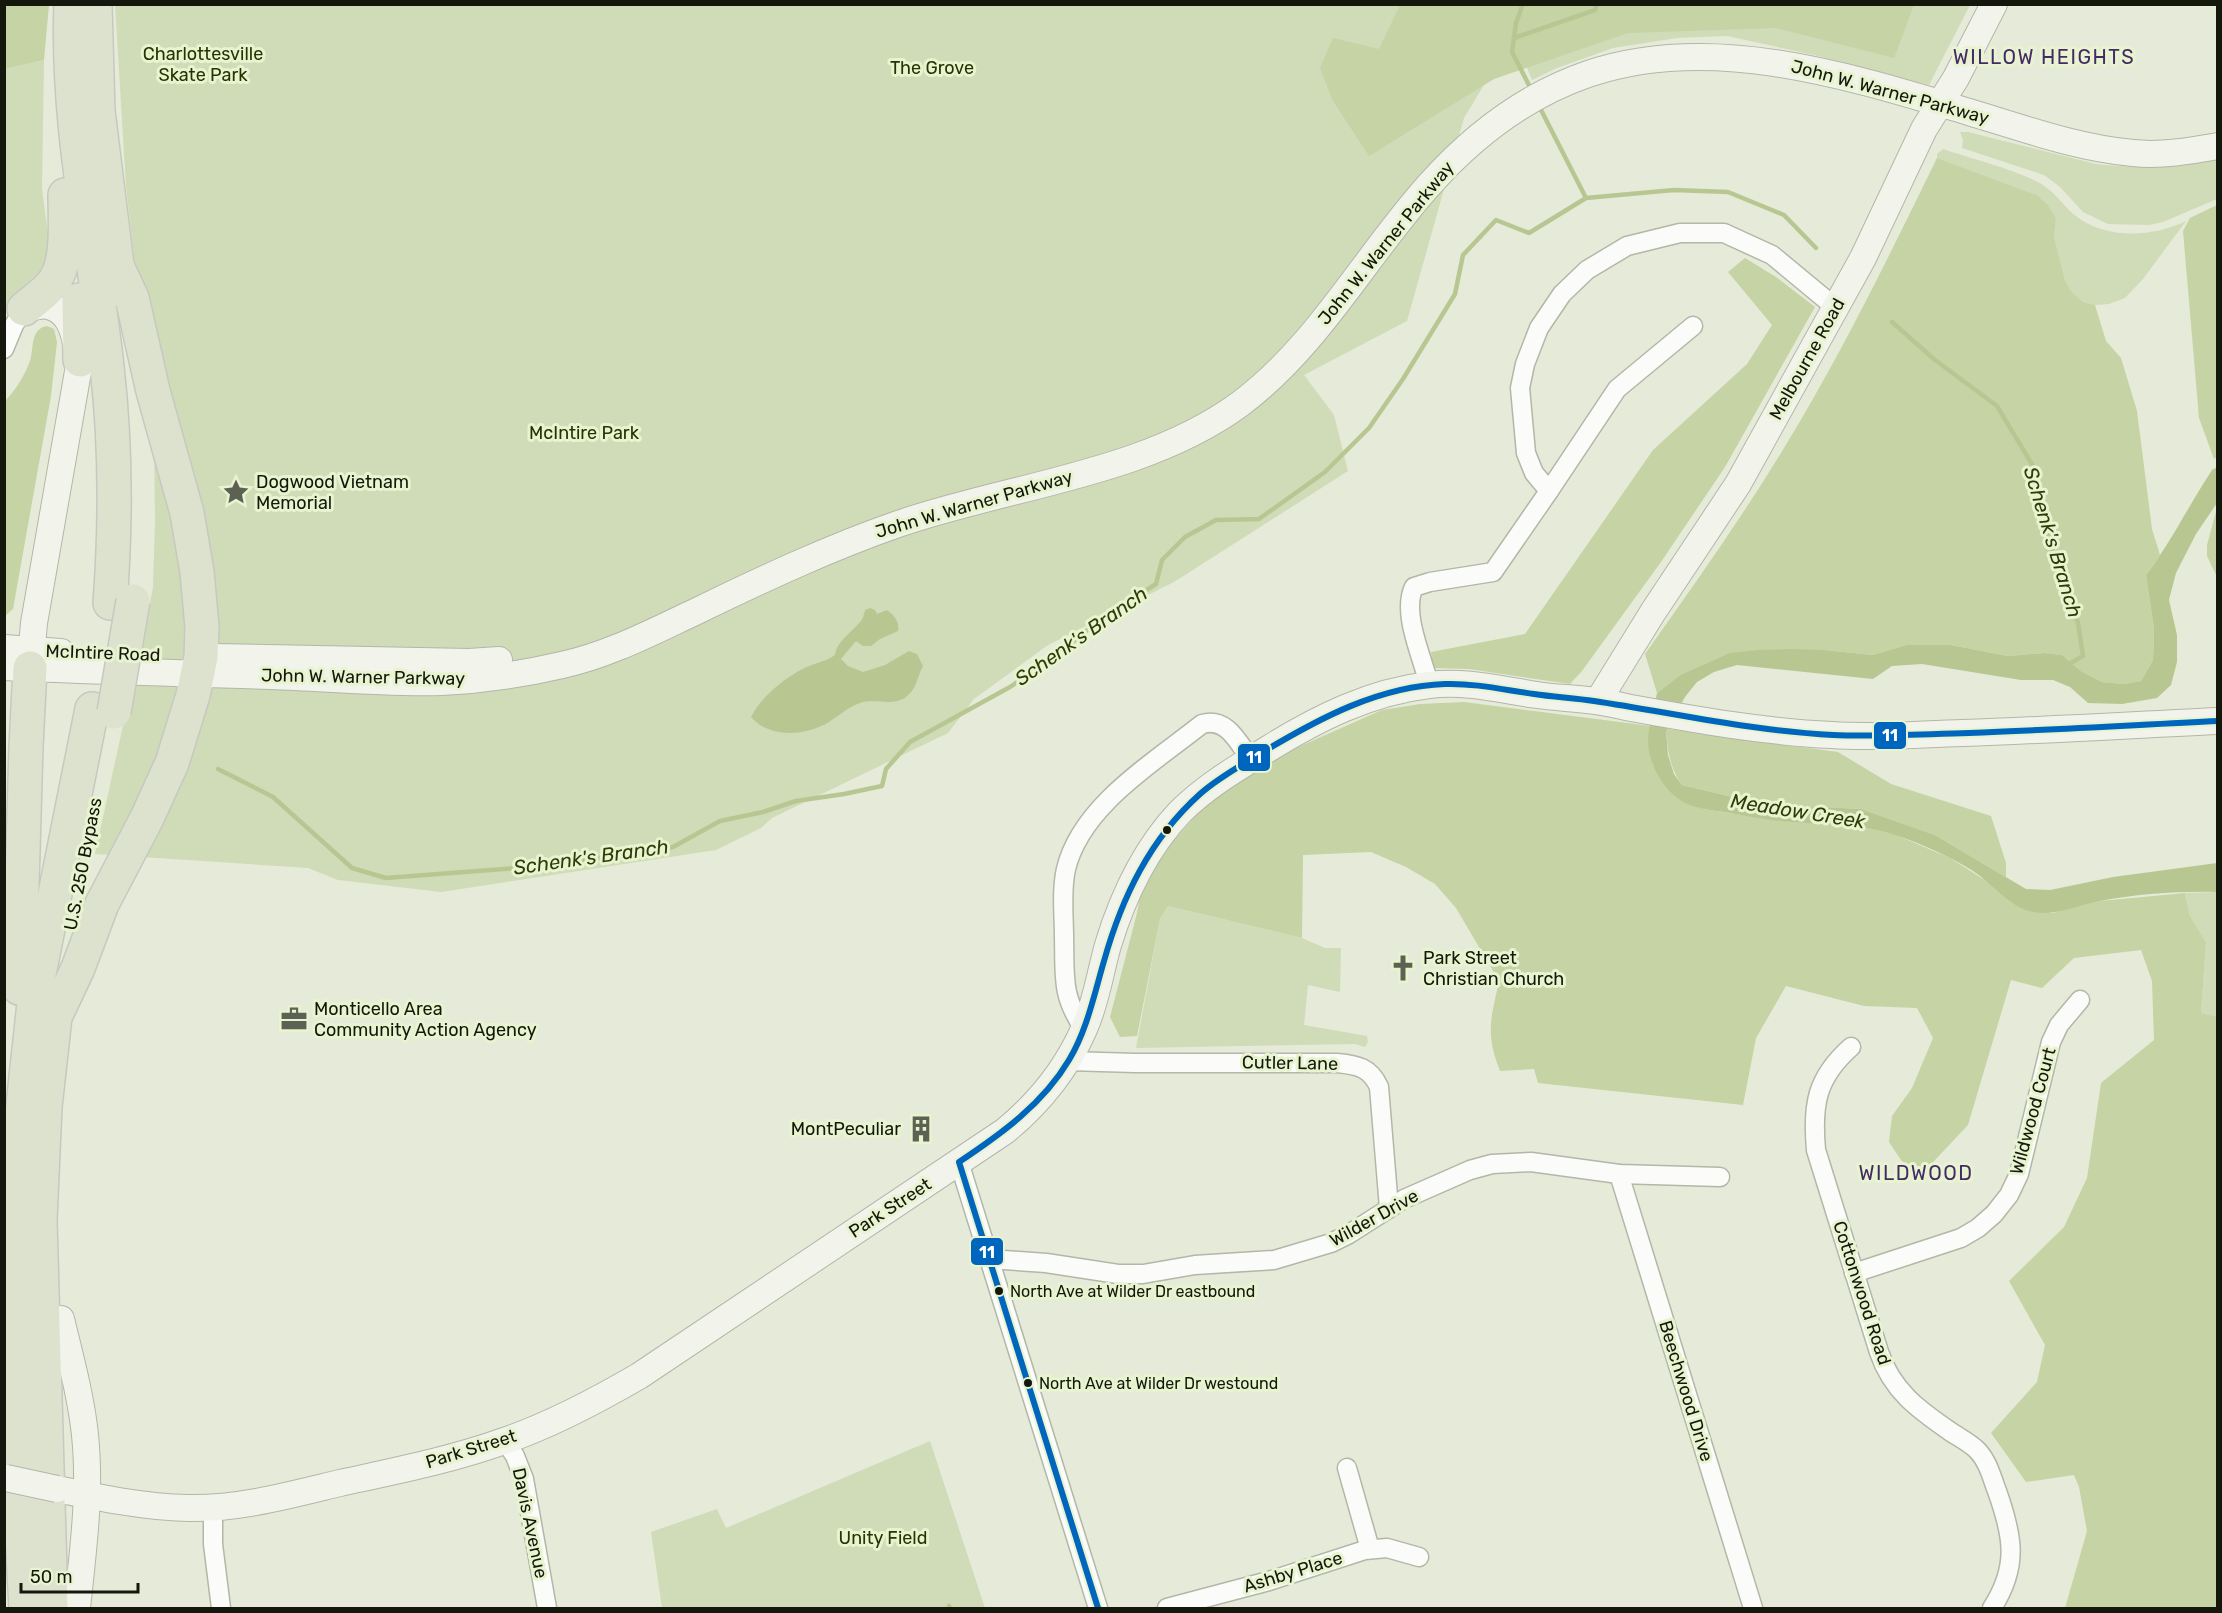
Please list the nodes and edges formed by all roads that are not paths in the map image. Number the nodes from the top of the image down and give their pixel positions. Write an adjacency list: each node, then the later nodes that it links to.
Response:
1 (1994, 4): 3 (street, Melbourne Road)
2 (79, 10): 5 (highway); 6 (highway)
3 (1940, 103): 4 (street, John W. Warner Parkway); 7 (street, Melbourne Road); 16 (street, John W. Warner Parkway)
4 (2217, 146)
5 (65, 195): 8 (highway); 11 (highway)
6 (106, 273): 13 (highway); 13 (highway); 16 (highway)
7 (1836, 308): 12 (street); 18 (street, Melbourne Road)
8 (24, 309): 10 (street); 11 (street)
9 (1693, 326): 12 (street)
10 (4, 350)
11 (80, 360): 15 (street)
12 (1549, 491): 17 (street)
13 (121, 602): 19 (highway, bridge)
14 (4, 648): 15 (street, McIntire Road)
15 (22, 662): 16 (street, John W. Warner Parkway); 27 (highway)
16 (200, 665): 23 (highway)
17 (1430, 685): 18 (street, Park Street); 21 (street, Park Street)
18 (1598, 701): 20 (street, Park Street)
19 (103, 711): 23 (highway, U.S. 250 Bypass); 27 (highway)
20 (2217, 721)
21 (1251, 760): 24 (street, Park Street); 24 (street)
22 (2080, 1000): 36 (street, Wildwood Court)
23 (55, 1017): 34 (highway, U.S. 250 Bypass)
24 (1084, 1029): 26 (street, Park Street)
25 (1851, 1047): 36 (street, Cottonwood Road)
26 (1068, 1061): 29 (street, Park Street); 33 (street, Cutler Lane)
27 (24, 1089): 28 (highway)
28 (20, 1133): 32 (highway); 45 (highway)
29 (959, 1162): 35 (street); 38 (street, Park Street)
30 (1619, 1174): 31 (street, Wilder Drive); 33 (street, Wilder Drive); 52 (street, Beechwood Drive)
31 (1720, 1177)
32 (4, 1208)
33 (1389, 1208): 35 (street, Wilder Drive)
34 (40, 1220): 37 (highway); 46 (highway)
35 (990, 1259): 50 (street)
36 (1854, 1274): 53 (street, Cottonwood Road)
37 (61, 1319): 41 (street)
38 (505, 1441): 42 (street, Park Street); 49 (street, Davis Avenue)
39 (1347, 1468): 43 (street)
40 (5, 1478): 41 (street, Park Street, bridge)
41 (87, 1496): 42 (street, Park Street); 47 (street)
42 (213, 1508): 48 (street)
43 (1370, 1548): 44 (street, Ashby Place); 51 (street, Ashby Place)
44 (1419, 1557)
45 (26, 1608)
46 (51, 1608)
47 (77, 1608)
48 (220, 1608)
49 (547, 1608)
50 (1098, 1608)
51 (1167, 1608)
52 (1753, 1608)
53 (1992, 1608)

